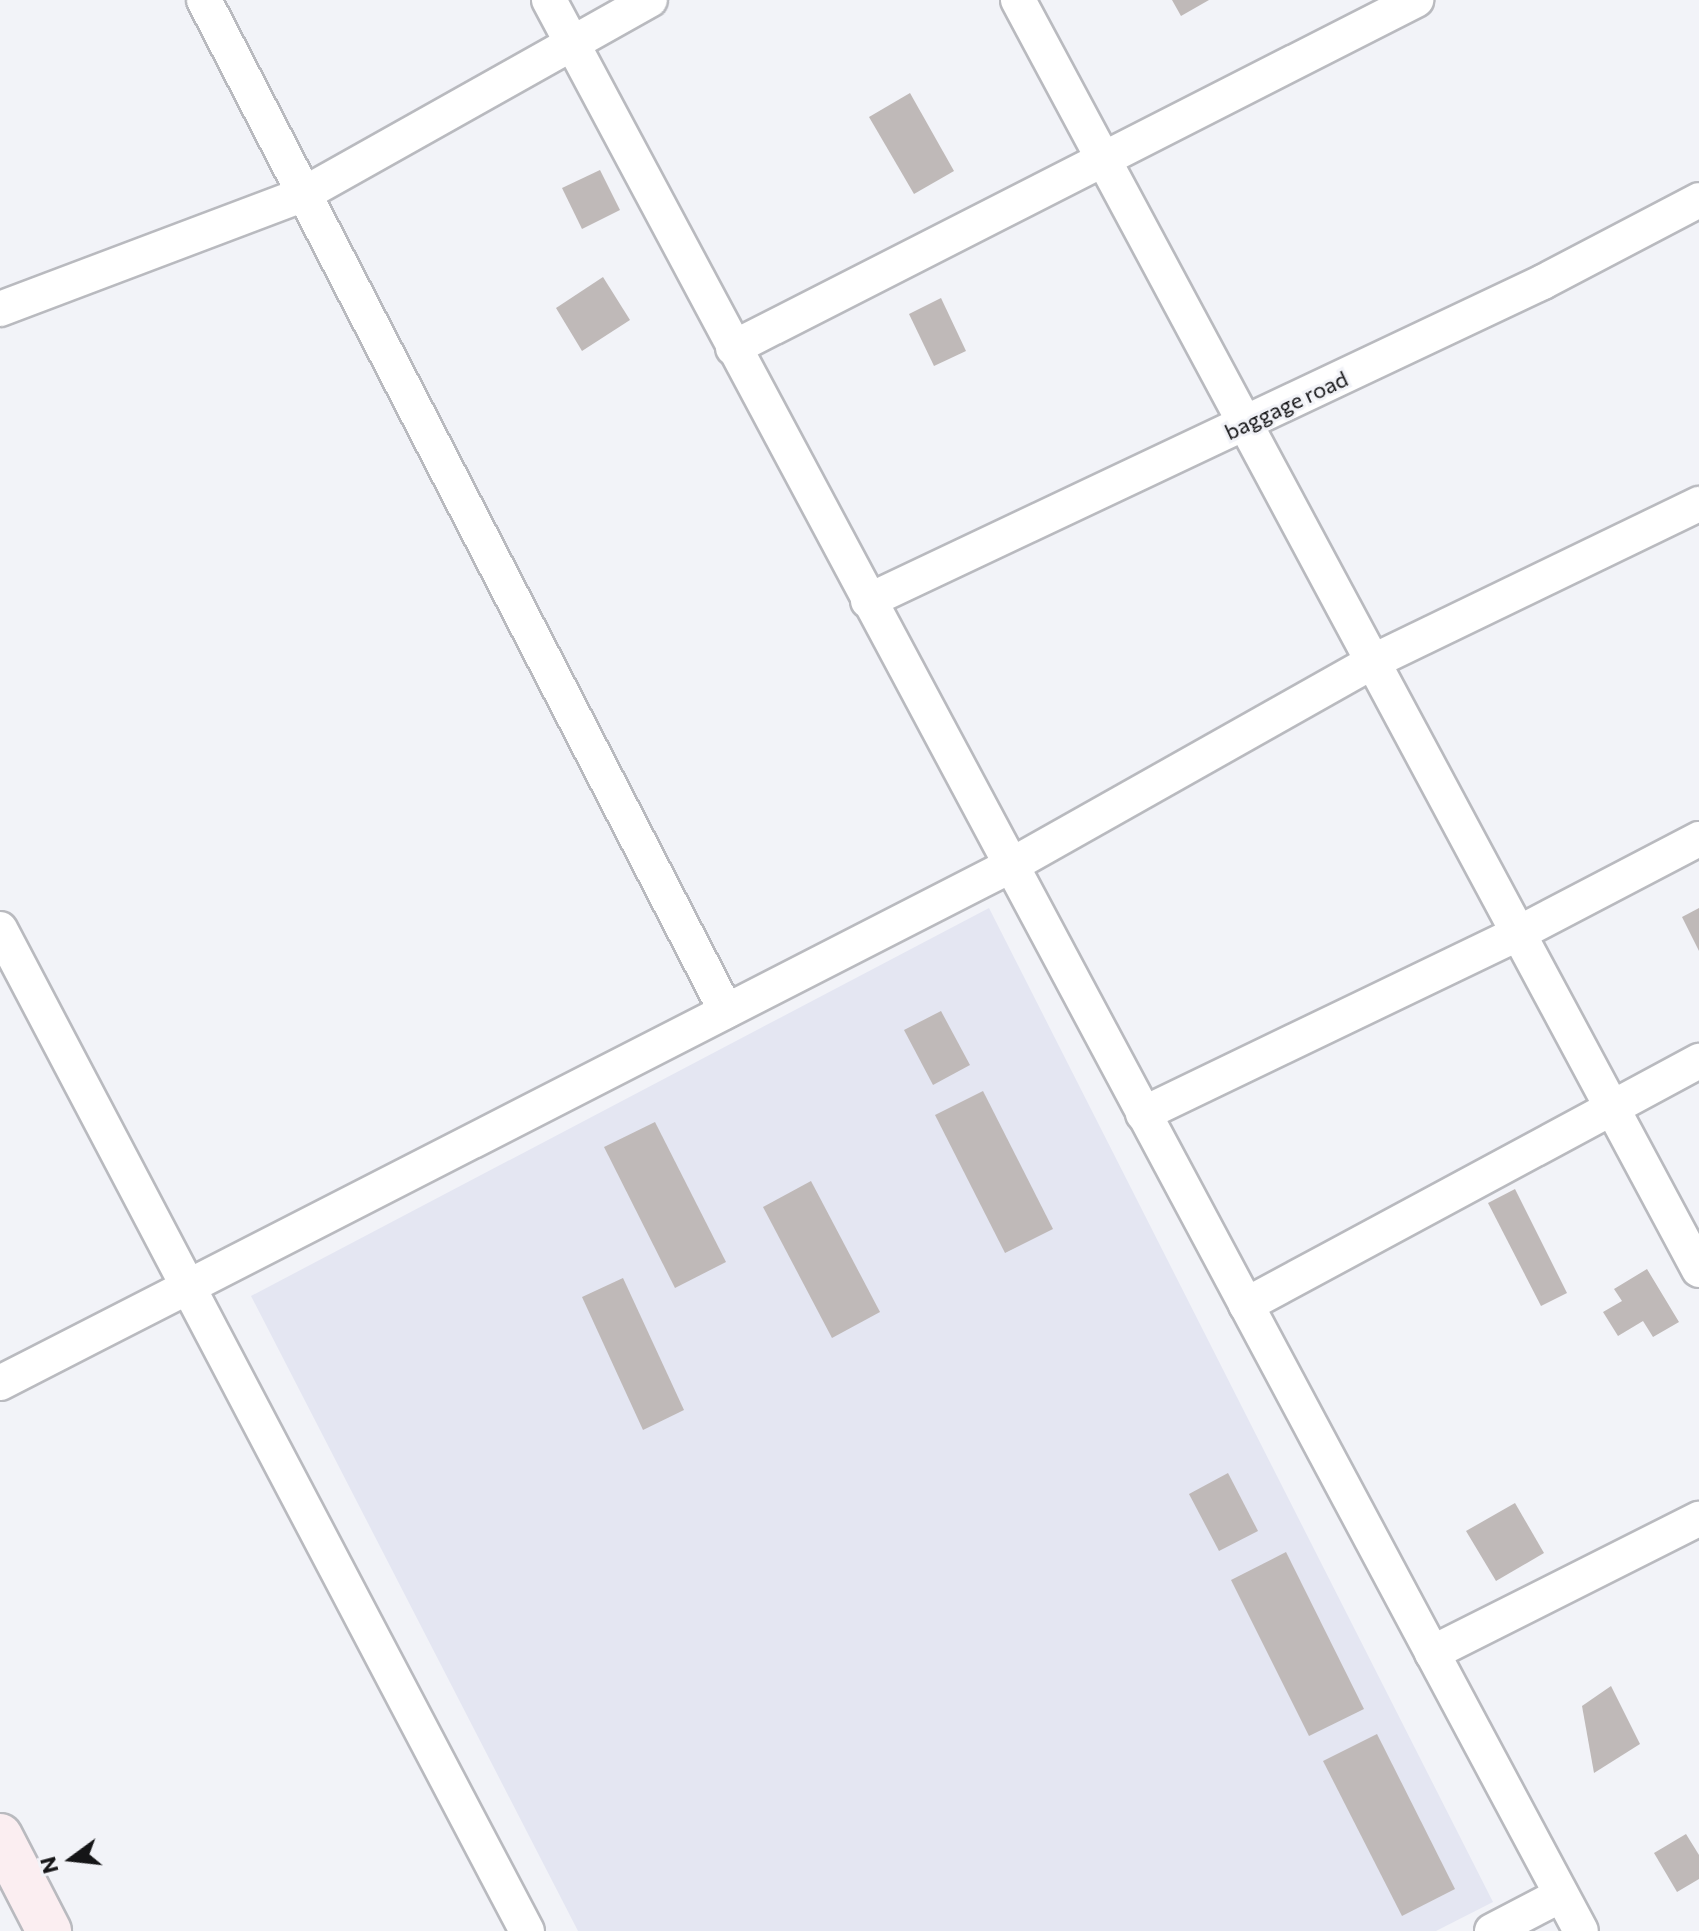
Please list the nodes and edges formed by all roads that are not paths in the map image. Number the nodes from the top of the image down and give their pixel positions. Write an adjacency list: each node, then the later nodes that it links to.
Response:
1 (204, 0): 8 (street)
2 (549, 0): 6 (street)
3 (650, 0): 6 (street)
4 (1018, 0): 7 (street)
5 (1416, 0): 7 (street)
6 (573, 44): 8 (street); 11 (street)
7 (1104, 156): 11 (street); 12 (street)
8 (302, 195): 10 (street); 20 (street)
9 (1699, 200): 12 (street, baggage road)
10 (3, 299)
11 (733, 348): 14 (street)
12 (1247, 423): 14 (street, baggage road); 15 (street)
13 (1699, 504): 15 (street)
14 (868, 601): 17 (street)
15 (1374, 661): 17 (street); 19 (street)
16 (1699, 839): 19 (street)
17 (1010, 866): 20 (street); 23 (street)
18 (0, 929): 25 (street)
19 (1519, 933): 22 (street); 23 (street)
20 (726, 1011): 25 (street)
21 (1699, 1061): 22 (street)
22 (1611, 1107): 24 (street); 26 (street)
23 (1143, 1114): 26 (street)
24 (1699, 1270)
25 (188, 1287): 27 (street); 33 (street)
26 (1246, 1305): 29 (street)
27 (0, 1383)
28 (1699, 1519): 29 (street)
29 (1432, 1653): 31 (street)
30 (0, 1836): 32 (street)
31 (1561, 1895): 34 (street); 35 (street)
32 (49, 1931)
33 (527, 1931)
34 (1492, 1931)
35 (1581, 1931)

